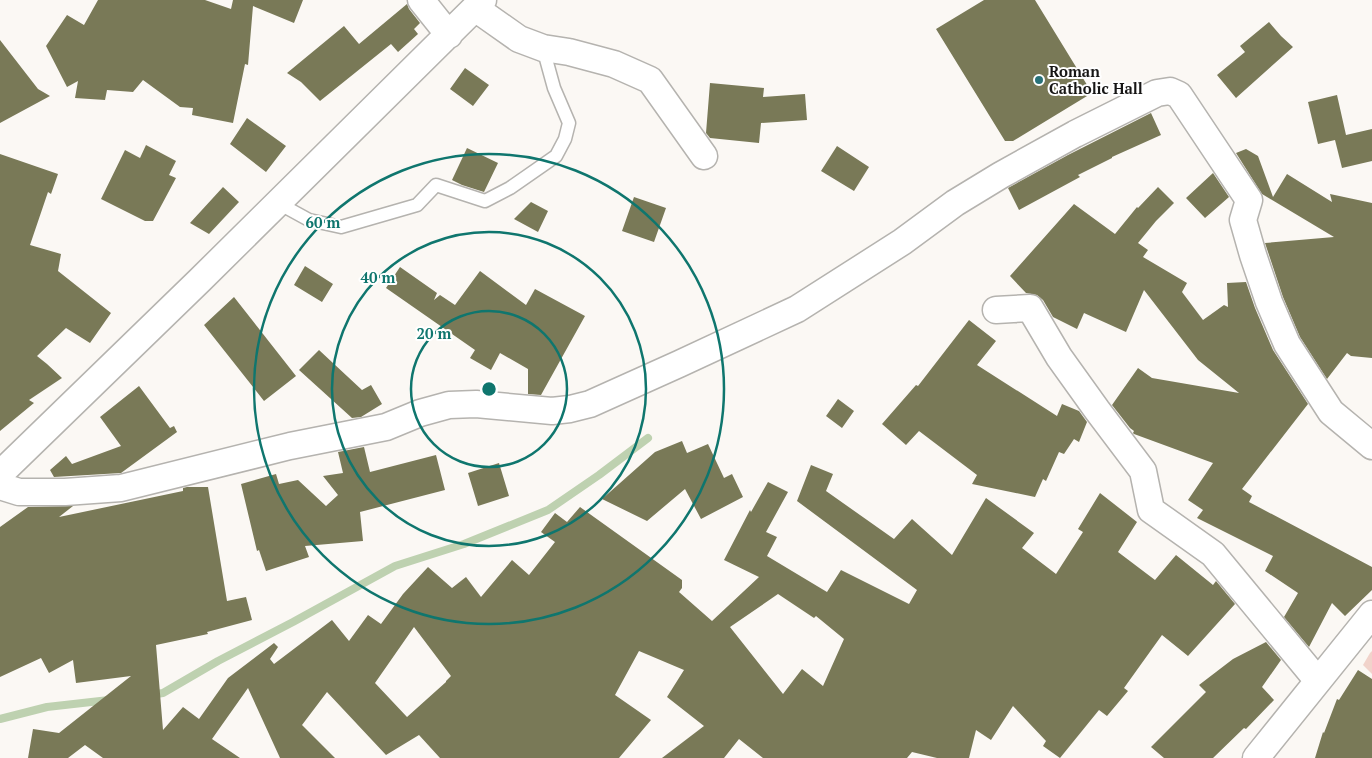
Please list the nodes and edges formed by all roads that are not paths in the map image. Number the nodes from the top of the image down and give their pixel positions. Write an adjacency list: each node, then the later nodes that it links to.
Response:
1 (422, 0): 3 (street)
2 (479, 4): 3 (street); 4 (street)
3 (449, 35): 6 (street)
4 (543, 48): 5 (street); 6 (lane)
5 (704, 156)
6 (278, 203): 9 (street)
7 (996, 310): 12 (street)
8 (1372, 446): 10 (street)
9 (0, 474)
10 (0, 486)
11 (1372, 614): 12 (street)
12 (1318, 681): 13 (street)
13 (1256, 758)

